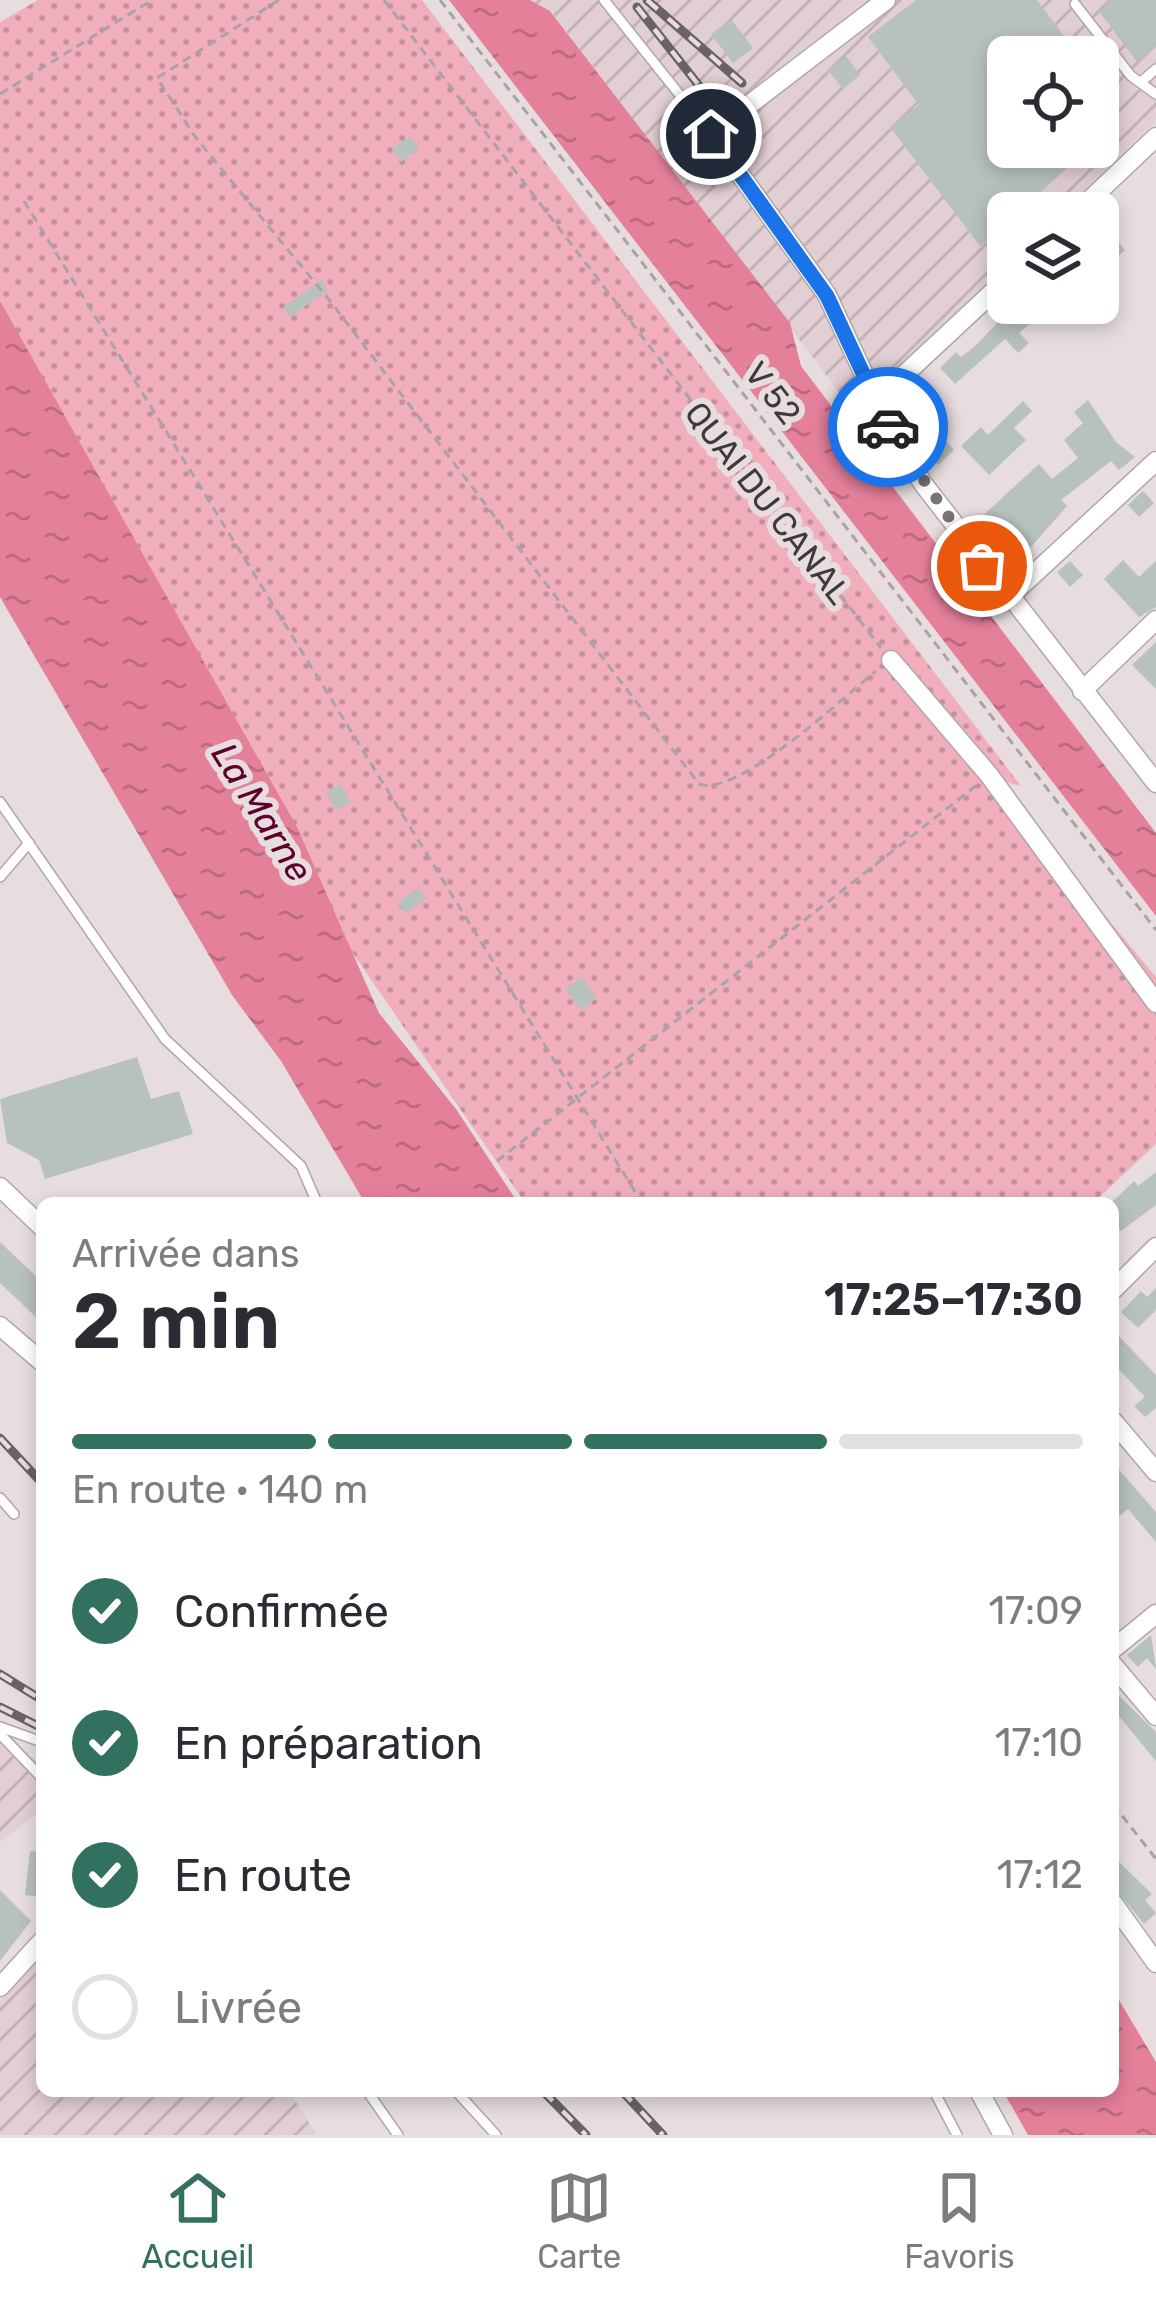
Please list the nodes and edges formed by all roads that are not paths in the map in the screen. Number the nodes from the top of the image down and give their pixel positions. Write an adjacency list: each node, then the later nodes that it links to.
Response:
1 (604, 0): 7 (lane)
2 (886, 0): 7 (street)
3 (1076, 1): 5 (lane)
4 (1156, 69): 5 (lane)
5 (1142, 81): 6 (lane)
6 (1156, 94)
7 (711, 134): 11 (street)
8 (1156, 137): 9 (street)
9 (1098, 192)
10 (987, 298): 11 (street)
11 (876, 401): 13 (street)
12 (1156, 461): 13 (street)
13 (1008, 598): 16 (street)
14 (1156, 620): 16 (street)
15 (890, 660): 21 (street)
16 (1082, 691): 17 (street)
17 (1156, 783)
18 (2, 807): 19 (lane)
19 (29, 843): 20 (lane); 23 (lane)
20 (0, 877)
21 (1156, 1003)
22 (0, 1187): 24 (street)
23 (314, 1197)
24 (36, 1221)
25 (1156, 1247): 26 (street)
26 (1119, 1284)
27 (0, 1326): 28 (street)
28 (36, 1357)
29 (1119, 1428): 30 (street)
30 (1156, 1472)
31 (0, 1498): 32 (lane)
32 (14, 1514)
33 (1156, 1614): 34 (street)
34 (1119, 1639)
35 (1119, 1672): 36 (street)
36 (1156, 1716)
37 (0, 1730): 38 (lane); 39 (lane)
38 (36, 1740)
39 (36, 1771)
40 (1119, 1911): 42 (street)
41 (36, 1948): 43 (street)
42 (1156, 1963)
43 (0, 1987)
44 (372, 2097): 48 (lane)
45 (461, 2097): 49 (lane)
46 (937, 2097): 50 (lane)
47 (982, 2097): 51 (street)
48 (398, 2135)
49 (496, 2135)
50 (957, 2135)
51 (1003, 2135)

